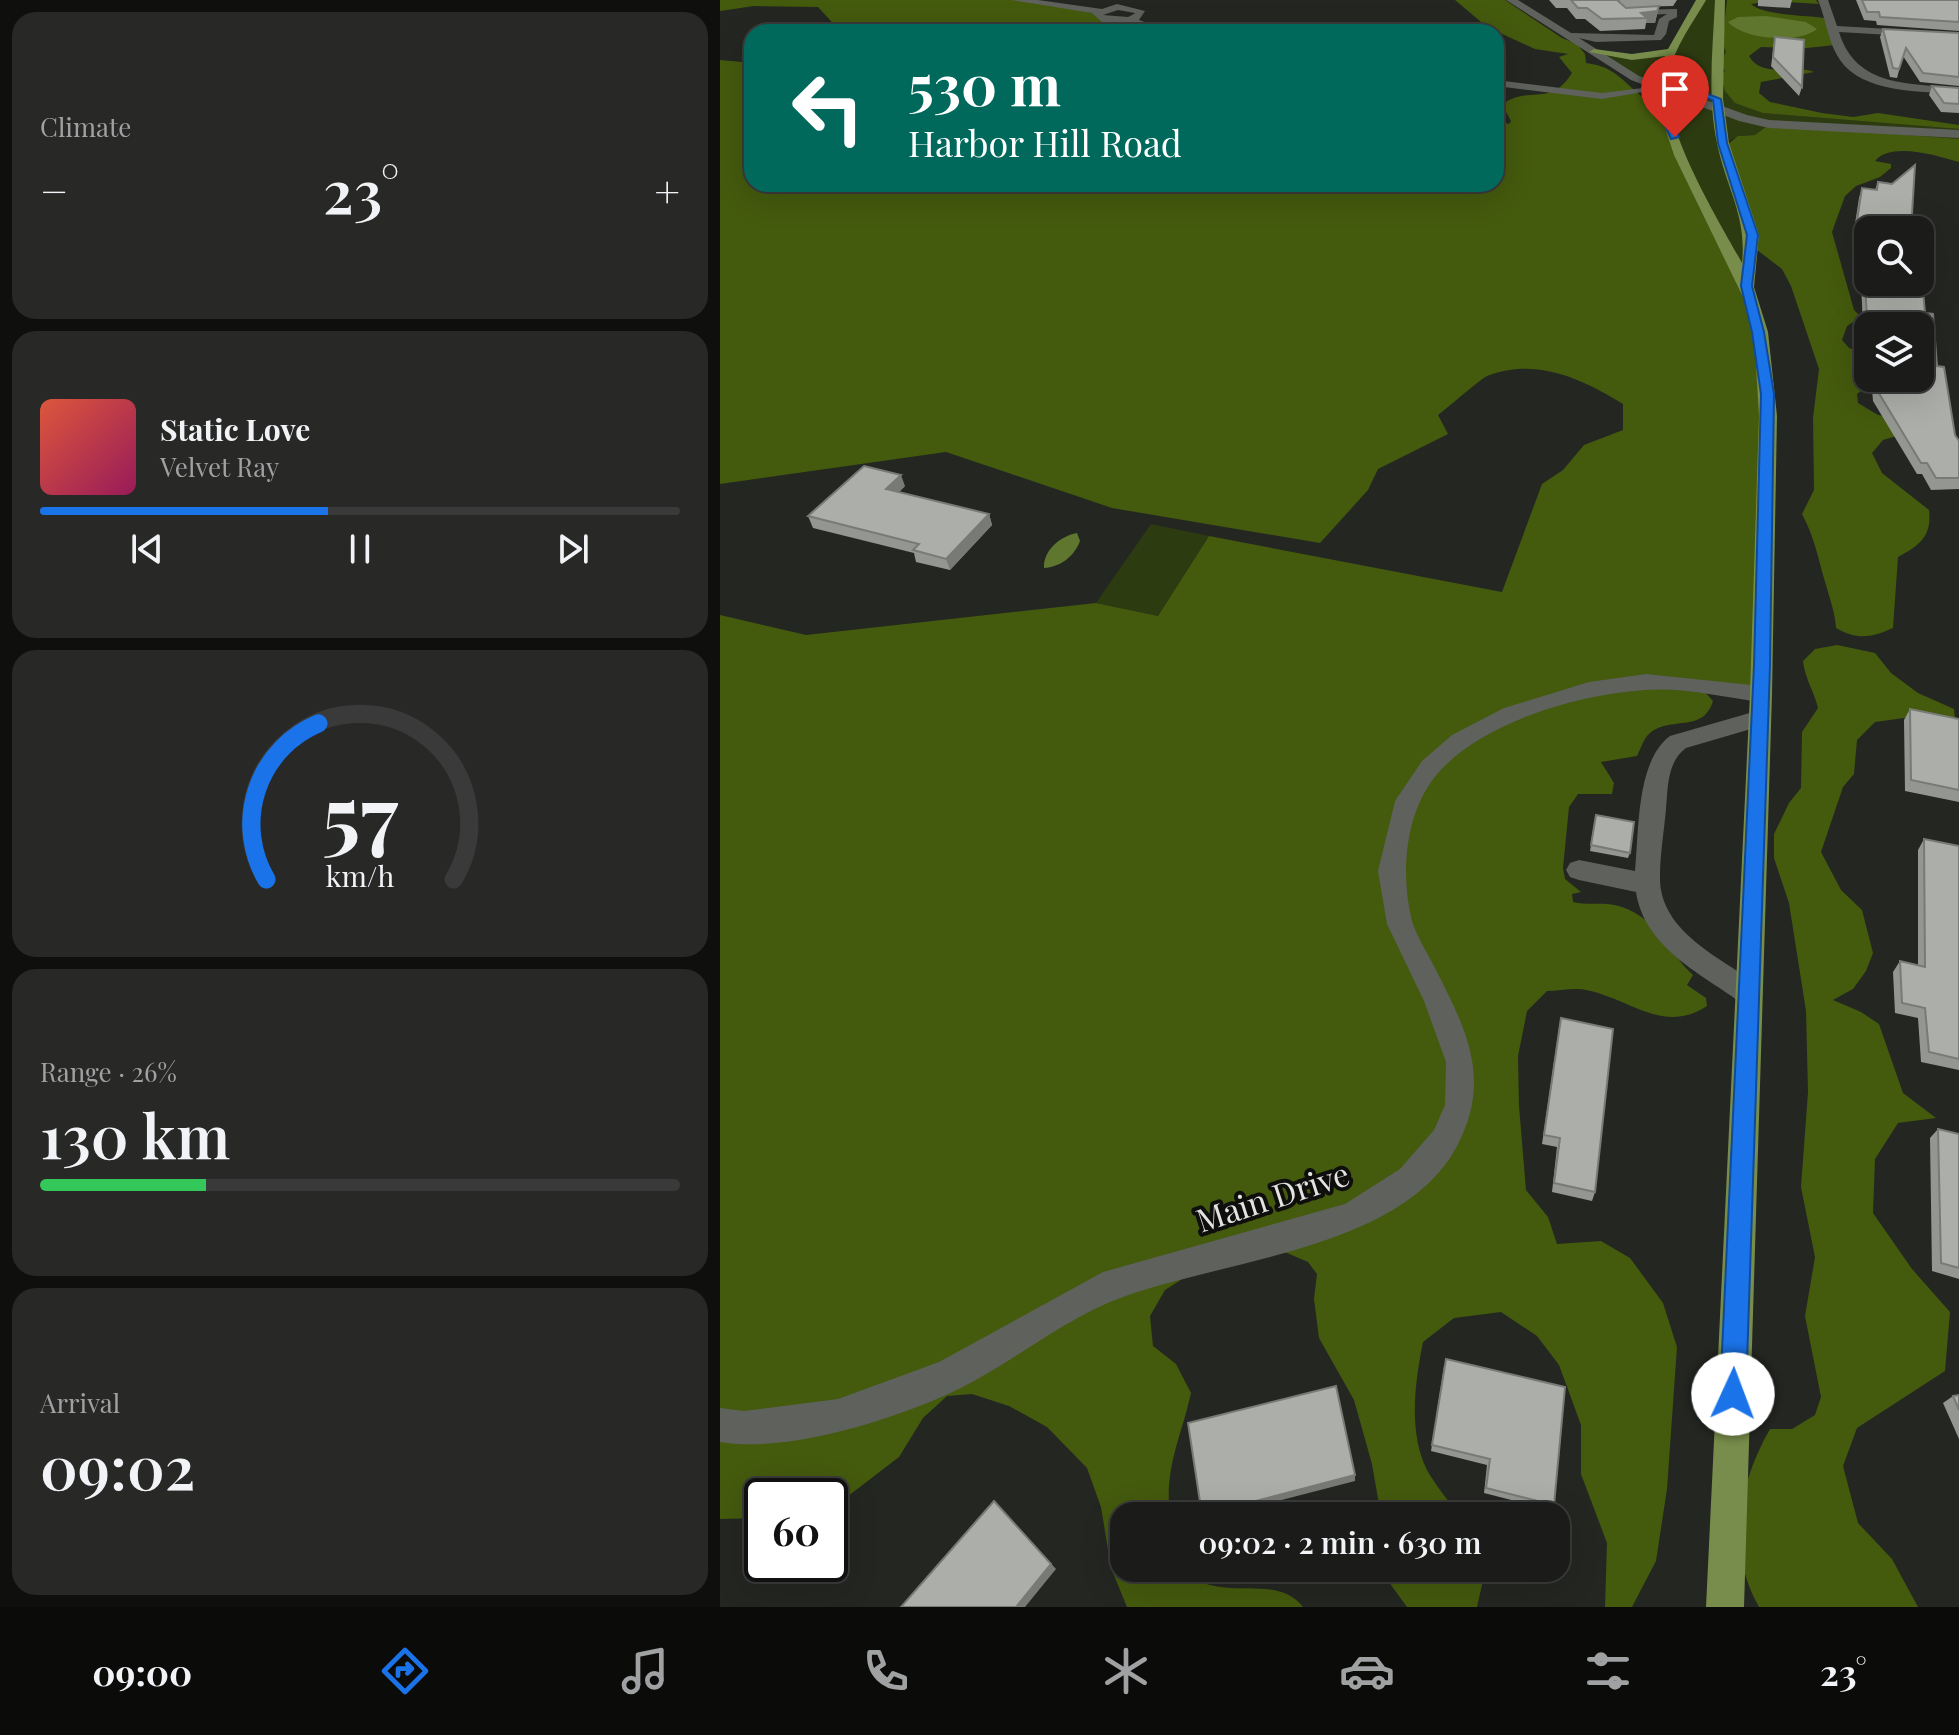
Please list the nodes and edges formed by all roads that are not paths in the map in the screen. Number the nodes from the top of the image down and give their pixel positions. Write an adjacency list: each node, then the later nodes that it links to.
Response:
1 (1016, 0): 13 (street)
2 (1511, 0): 9 (street)
3 (1701, 0): 7 (main road)
4 (1720, 0): 26 (main road)
5 (1823, 0): 14 (street)
6 (1673, 11): 7 (street); 8 (street); 11 (street)
7 (1695, 11): 12 (main road)
8 (1624, 13)
9 (1539, 17): 10 (street); 15 (street)
10 (1557, 17)
11 (1664, 19): 12 (street); 17 (street)
12 (1688, 22): 18 (main road)
13 (1142, 24)
14 (1835, 29): 16 (street); 25 (street)
15 (1568, 36): 17 (street); 19 (street)
16 (1959, 36)
17 (1657, 38): 18 (street)
18 (1675, 47): 19 (main road); 23 (main road)
19 (1594, 52): 20 (street)
20 (1607, 61): 21 (street); 23 (street)
21 (1623, 71): 23 (street); 24 (street)
22 (1504, 84): 24 (street)
23 (1662, 85): 26 (street); 27 (main road)
24 (1643, 91): 27 (street)
25 (1959, 91)
26 (1719, 105): 28 (street); 29 (street); 31 (main road)
27 (1662, 110): 32 (main road)
28 (1776, 124): 29 (street); 31 (street)
29 (1800, 124): 30 (street)
30 (1959, 134)
31 (1723, 143): 32 (main road)
32 (1747, 286): 33 (main road)
33 (1760, 706): 35 (street); 36 (main road); 37 (street, Main Drive)
34 (1579, 870): 35 (street)
35 (1647, 884): 36 (street)
36 (1749, 993): 38 (main road)
37 (720, 1425)
38 (1725, 1607)

